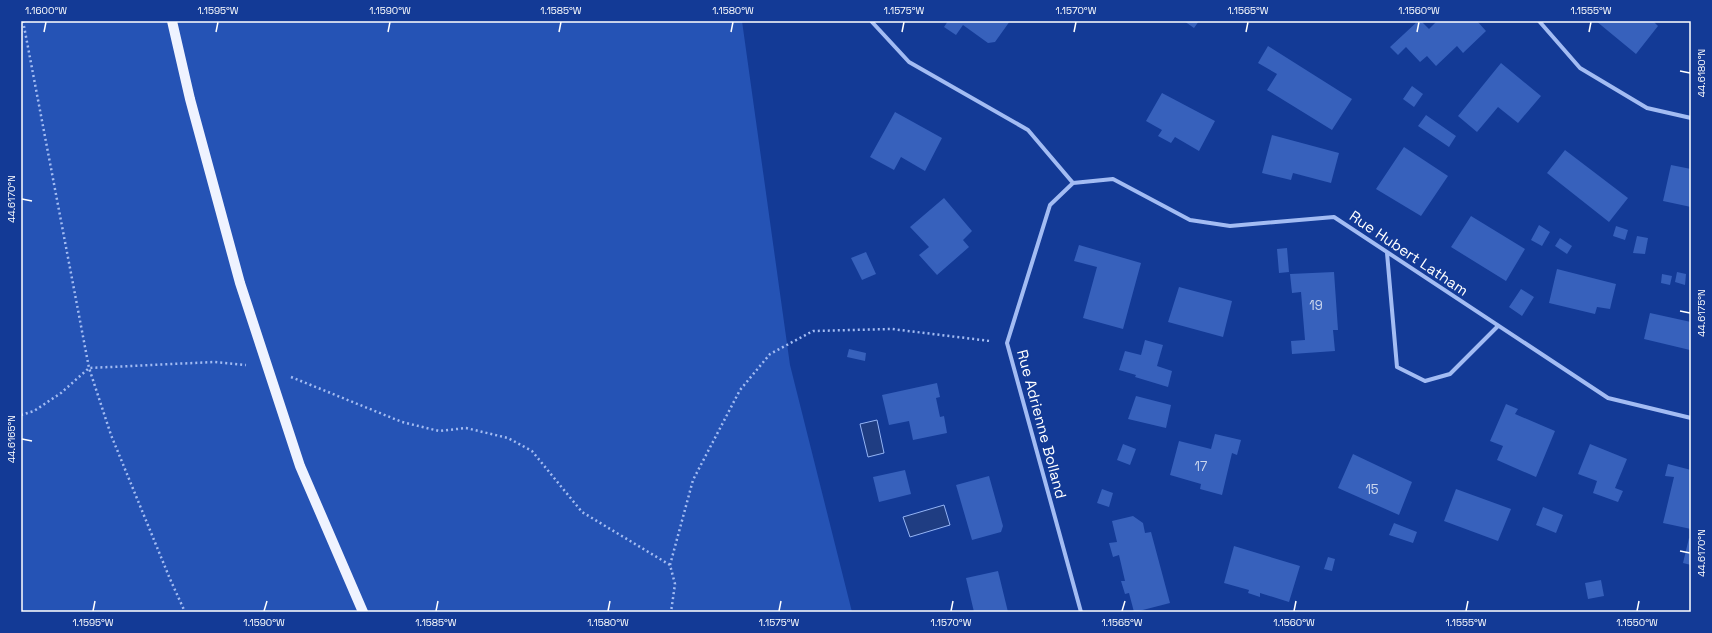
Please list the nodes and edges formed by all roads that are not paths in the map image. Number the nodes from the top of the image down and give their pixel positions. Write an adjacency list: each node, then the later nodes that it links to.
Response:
1 (172, 21): 9 (main road)
2 (1539, 21): 4 (street)
3 (872, 22): 5 (street)
4 (1691, 118)
5 (1073, 183): 6 (street, Rue Hubert Latham); 10 (street, Rue Adrienne Bolland)
6 (1387, 253): 7 (street, Rue Hubert Latham); 7 (street)
7 (1498, 326): 8 (street, Rue Hubert Latham)
8 (1691, 418)
9 (363, 612)
10 (1081, 612)

